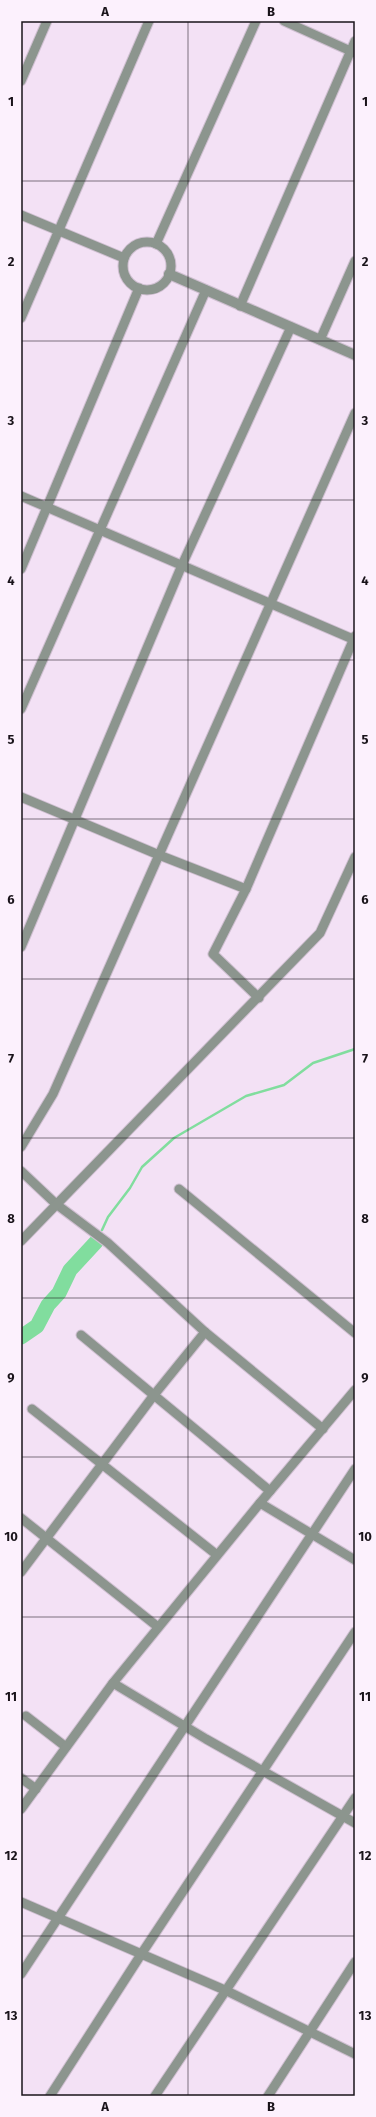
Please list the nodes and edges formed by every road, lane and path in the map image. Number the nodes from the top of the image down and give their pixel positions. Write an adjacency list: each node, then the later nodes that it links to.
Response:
1 (47, 21): 7 (street)
2 (149, 21): 9 (street)
3 (256, 21): 10 (street)
4 (284, 21): 6 (street)
5 (355, 41): 6 (street)
6 (353, 52): 16 (street)
7 (21, 81)
8 (21, 215): 9 (street)
9 (60, 231): 11 (street); 17 (street)
10 (156, 244): 11 (street); 13 (street)
11 (124, 258): 14 (street)
12 (355, 261): 19 (street)
13 (169, 274): 14 (street); 15 (street)
14 (139, 288): 23 (street)
15 (206, 290): 16 (street); 24 (street)
16 (240, 306): 18 (street)
17 (21, 318)
18 (291, 327): 19 (street); 25 (street)
19 (320, 340): 20 (street)
20 (355, 355)
21 (355, 413): 27 (street)
22 (21, 496): 23 (street)
23 (48, 508): 24 (street); 26 (street)
24 (100, 530): 25 (street); 29 (street)
25 (182, 565): 27 (street); 31 (street)
26 (21, 569)
27 (271, 604): 28 (street); 32 (street)
28 (355, 639): 34 (street)
29 (21, 709)
30 (21, 797): 31 (street)
31 (74, 820): 32 (street); 35 (street)
32 (159, 855): 34 (street); 37 (street)
33 (355, 857): 36 (street)
34 (246, 889): 36 (street)
35 (21, 947)
36 (259, 998): 40 (street)
37 (21, 1147)
38 (21, 1171): 40 (street)
39 (178, 1189): 43 (street)
40 (56, 1204): 41 (street); 42 (street)
41 (21, 1241)
42 (205, 1332): 46 (street); 48 (street)
43 (355, 1333)
44 (82, 1335): 46 (street)
45 (355, 1390): 48 (street)
46 (154, 1395): 49 (street); 51 (street)
47 (32, 1410): 49 (street)
48 (322, 1429): 51 (street)
49 (102, 1464): 55 (street); 56 (street)
50 (355, 1469): 54 (street)
51 (270, 1491): 52 (street)
52 (260, 1503): 54 (street); 56 (street)
53 (21, 1518): 55 (street)
54 (312, 1534): 57 (street); 63 (street)
55 (47, 1538): 58 (street); 59 (street)
56 (217, 1555): 59 (street)
57 (355, 1560)
58 (21, 1572)
59 (158, 1627): 61 (street)
60 (355, 1632): 65 (street)
61 (113, 1683): 63 (street); 64 (street)
62 (26, 1716): 64 (street)
63 (185, 1726): 65 (street); 73 (street)
64 (66, 1748): 67 (street)
65 (264, 1771): 70 (street); 74 (street)
66 (21, 1778): 67 (street)
67 (36, 1789): 69 (street)
68 (355, 1798): 70 (street)
69 (21, 1809)
70 (343, 1816): 71 (street); 77 (street)
71 (355, 1822)
72 (21, 1902): 73 (street)
73 (57, 1918): 74 (street); 76 (street)
74 (142, 1953): 77 (street); 80 (street)
75 (355, 1962): 78 (street)
76 (21, 1974)
77 (227, 1991): 78 (street); 81 (street)
78 (309, 2032): 79 (street); 82 (street)
79 (355, 2054)
80 (50, 2096)
81 (155, 2096)
82 (268, 2096)

